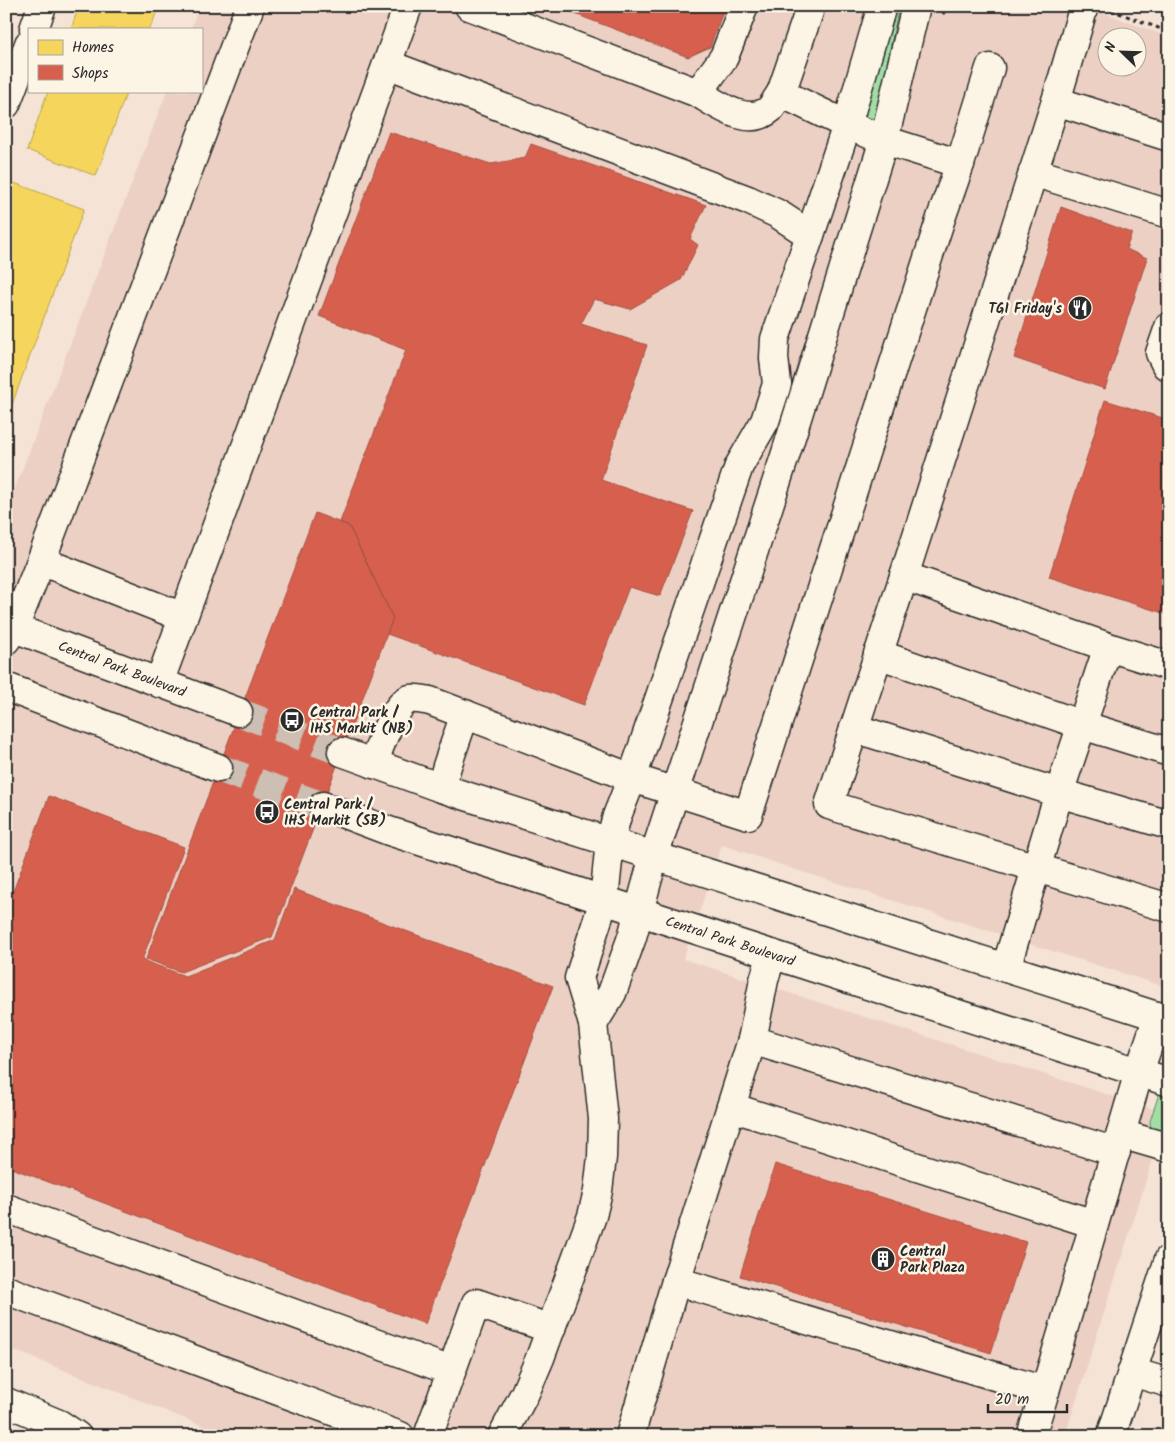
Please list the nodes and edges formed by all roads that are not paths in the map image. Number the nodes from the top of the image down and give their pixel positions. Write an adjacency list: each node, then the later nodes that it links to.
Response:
1 (42, 6): 10 (street)
2 (250, 6): 31 (street)
3 (408, 6): 12 (street)
4 (469, 6): 14 (street)
5 (744, 6): 14 (street)
6 (812, 6): 15 (street)
7 (882, 6): 18 (street)
8 (916, 6): 20 (street)
9 (1094, 7): 16 (street)
10 (34, 28)
11 (28, 47): 17 (street)
12 (387, 64): 24 (street); 33 (street)
13 (990, 68): 21 (street)
14 (698, 93): 15 (street)
15 (781, 93): 18 (street)
16 (1056, 100): 19 (street); 22 (street)
17 (6, 104)
18 (847, 125): 20 (street); 24 (street)
19 (1169, 137)
20 (884, 140): 21 (street); 28 (street)
21 (960, 164): 50 (street)
22 (1033, 172): 23 (street); 32 (street)
23 (1169, 214)
24 (810, 235): 26 (street)
25 (1169, 326): 27 (street)
26 (774, 358): 28 (street); 29 (street)
27 (1169, 366)
28 (807, 383): 30 (street)
29 (745, 455): 30 (street); 48 (street)
30 (784, 456): 50 (street)
31 (41, 562): 33 (street); 34 (street)
32 (904, 576): 35 (street); 36 (street)
33 (183, 617): 38 (street)
34 (9, 631): 38 (street, Central Park Boulevard)
35 (1108, 647): 37 (street); 42 (street)
36 (878, 654): 42 (street); 43 (street)
37 (1169, 666)
38 (159, 683): 40 (street, Central Park Boulevard)
39 (6, 687): 47 (street)
40 (238, 712)
41 (465, 714): 46 (street); 48 (street); 49 (street)
42 (1082, 725): 45 (street); 51 (street)
43 (854, 728): 51 (street); 56 (street)
44 (342, 752): 46 (street)
45 (1169, 752)
46 (374, 764): 49 (street)
47 (218, 768)
48 (632, 778): 50 (street); 54 (street)
49 (441, 788): 54 (street)
50 (676, 792): 55 (street)
51 (1059, 793): 53 (street); 56 (street)
52 (323, 806): 57 (street, Central Park Boulevard)
53 (1169, 825)
54 (610, 841): 55 (street); 57 (street)
55 (654, 856): 59 (street); 61 (street)
56 (1036, 867): 58 (street); 61 (street)
57 (604, 900): 59 (street, Central Park Boulevard); 63 (street)
58 (1169, 908)
59 (640, 912): 60 (street, Central Park Boulevard); 63 (street)
60 (772, 954): 64 (street); 65 (street, Central Park Boulevard)
61 (1006, 968): 62 (street)
62 (1163, 1018): 65 (street)
63 (593, 1024): 76 (street)
64 (752, 1040): 67 (street); 68 (street)
65 (1139, 1072): 66 (street, Central Park Boulevard); 68 (street)
66 (1169, 1082)
67 (731, 1107): 71 (street); 73 (street)
68 (1118, 1143): 69 (street); 71 (street)
69 (1169, 1148)
70 (6, 1208): 77 (street)
71 (1094, 1224): 80 (street)
72 (1169, 1259): 75 (street)
73 (676, 1281): 80 (street); 86 (street)
74 (6, 1290): 83 (street)
75 (1161, 1306): 78 (street)
76 (551, 1329): 77 (street); 85 (street)
77 (451, 1371): 84 (street)
78 (1132, 1372): 79 (street); 88 (street)
79 (1169, 1384)
80 (1045, 1391): 87 (street)
81 (6, 1402): 82 (street)
82 (77, 1436)
83 (400, 1436)
84 (428, 1436)
85 (502, 1436)
86 (630, 1436)
87 (1031, 1436)
88 (1111, 1436)

